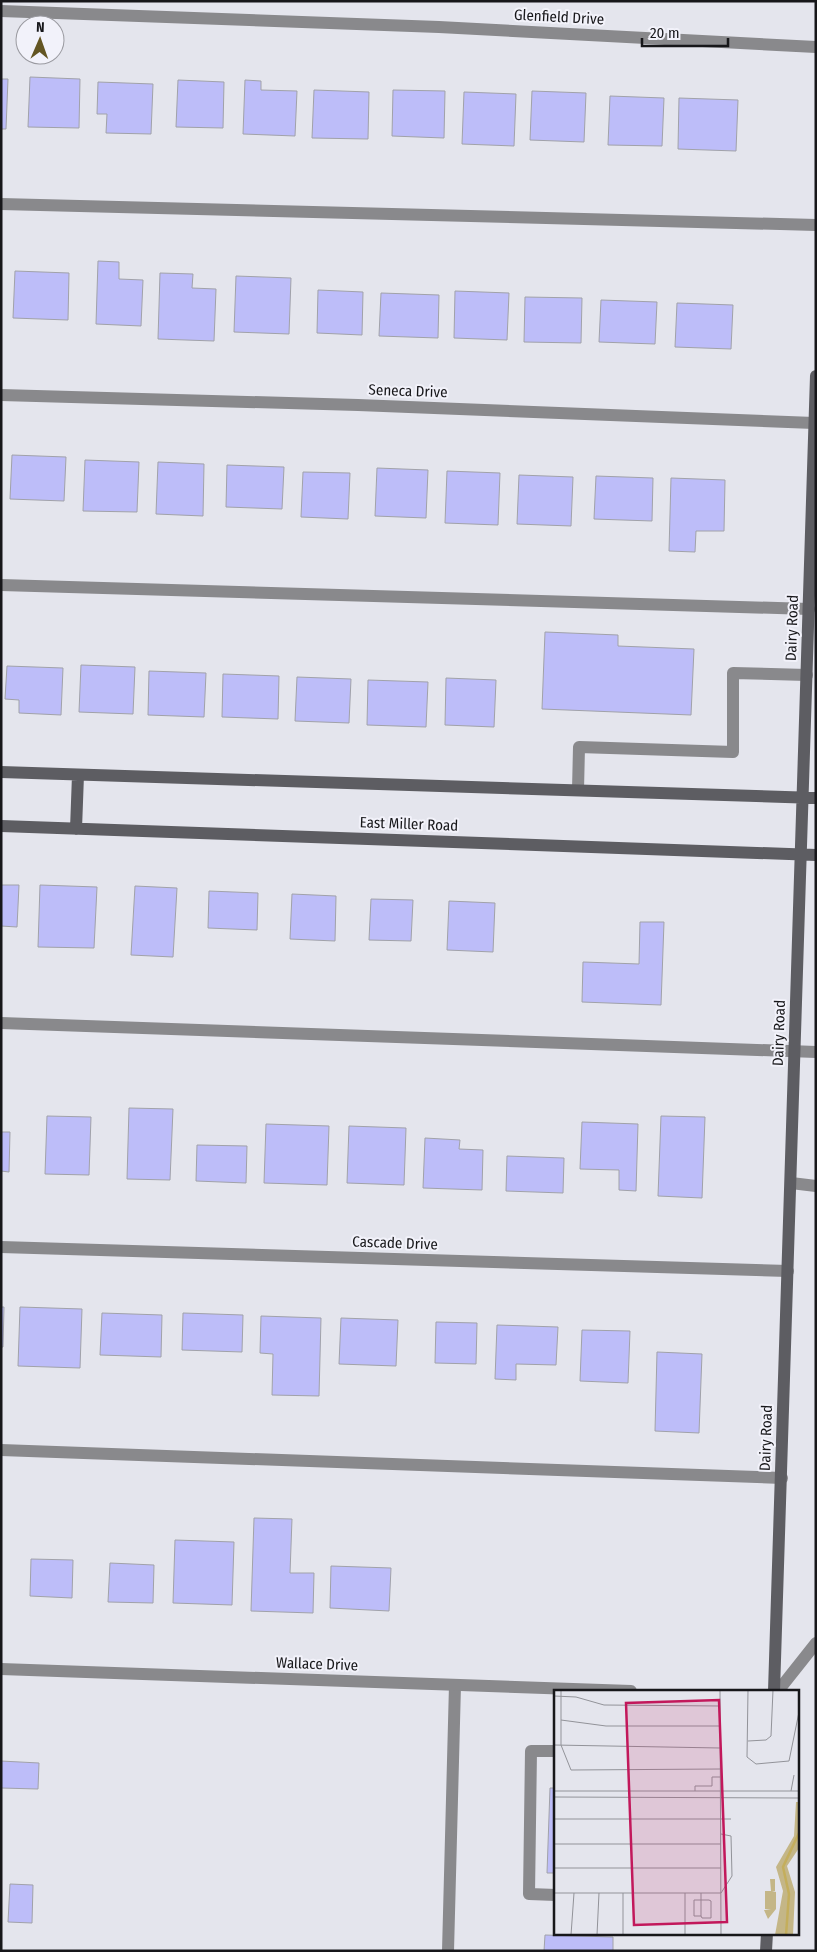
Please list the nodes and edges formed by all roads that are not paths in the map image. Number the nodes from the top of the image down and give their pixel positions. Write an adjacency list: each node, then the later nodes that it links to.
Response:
1 (1, 10): 2 (street, Glenfield Drive)
2 (816, 47)
3 (1, 204): 4 (street)
4 (816, 225)
5 (816, 376): 7 (main road, Dairy Road)
6 (1, 396): 7 (street, Seneca Drive)
7 (814, 422): 9 (main road, Dairy Road)
8 (1, 585): 9 (street)
9 (809, 609): 10 (main road, Dairy Road)
10 (807, 675): 13 (street); 14 (main road, Dairy Road)
11 (1, 772): 12 (main road)
12 (78, 775): 13 (main road); 16 (main road)
13 (578, 790): 14 (main road)
14 (809, 798): 17 (main road, Dairy Road)
15 (1, 826): 16 (main road, East Miller Road)
16 (76, 829): 17 (main road, East Miller Road)
17 (801, 854): 18 (main road, East Miller Road); 20 (main road, Dairy Road)
18 (816, 855)
19 (1, 1023): 20 (street)
20 (795, 1051): 21 (street); 22 (main road, Dairy Road)
21 (816, 1052)
22 (791, 1183): 23 (street); 25 (main road, Dairy Road)
23 (816, 1186)
24 (1, 1247): 25 (street, Cascade Drive)
25 (788, 1271): 27 (main road, Dairy Road)
26 (1, 1450): 27 (street)
27 (782, 1478): 32 (main road, Dairy Road)
28 (816, 1643): 33 (street)
29 (1, 1669): 30 (street, Wallace Drive)
30 (455, 1685): 31 (street, Wallace Drive); 37 (street)
31 (598, 1690)
32 (776, 1690)
33 (777, 1690)
34 (554, 1752): 35 (street)
35 (554, 1895)
36 (766, 1934): 38 (main road)
37 (448, 1951)
38 (766, 1951)

